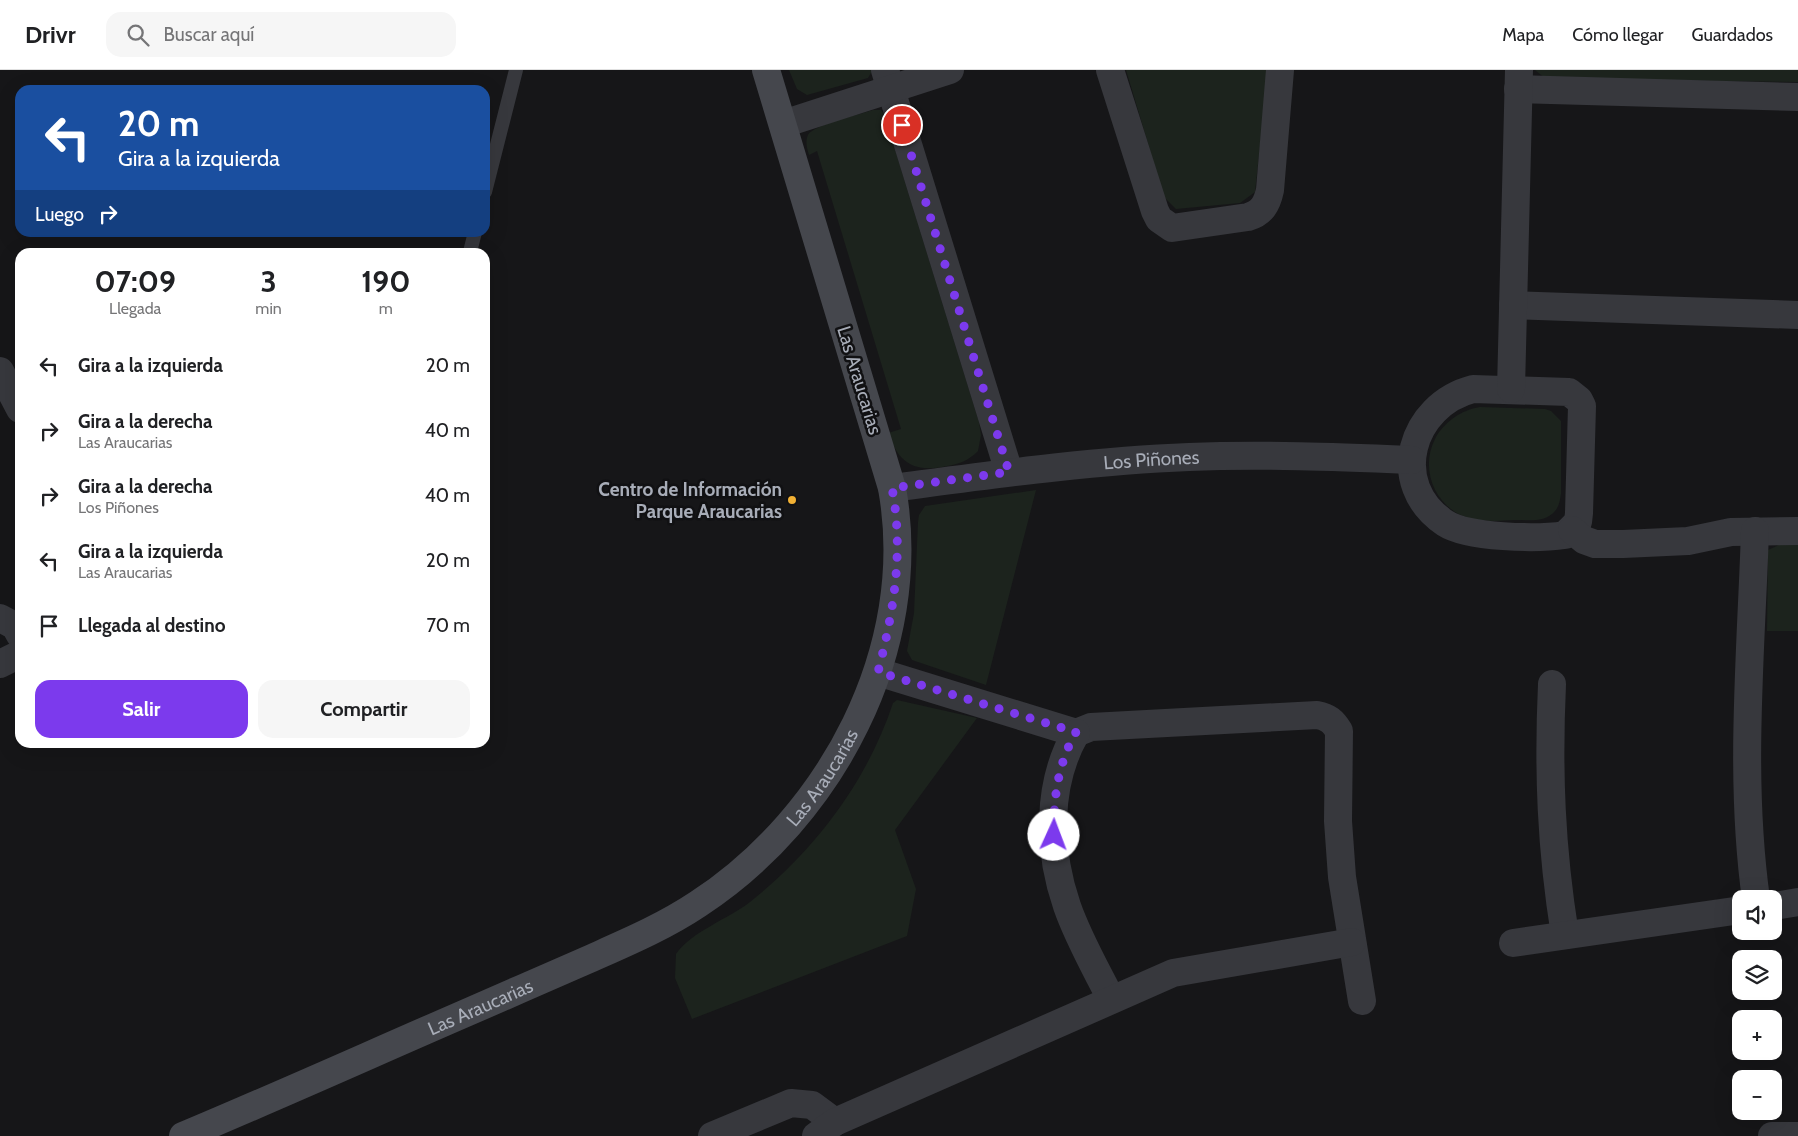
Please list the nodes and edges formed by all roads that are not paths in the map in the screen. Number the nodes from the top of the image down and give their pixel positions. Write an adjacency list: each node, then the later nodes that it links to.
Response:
1 (516, 70): 10 (lane)
2 (766, 70): 9 (street, Las Araucarias)
3 (950, 70): 6 (street)
4 (1110, 70): 5 (street)
5 (1280, 70)
6 (888, 79): 9 (street); 19 (street)
7 (1518, 80): 8 (street); 11 (street)
8 (1798, 97)
9 (783, 124): 20 (street, Las Araucarias)
10 (490, 172)
11 (1513, 305): 12 (street); 14 (street)
12 (1798, 314)
13 (0, 372): 16 (street)
14 (1511, 389): 18 (street); 21 (street)
15 (0, 400): 17 (street)
16 (15, 400)
17 (15, 407)
18 (1412, 460): 19 (street, Los Piñones); 21 (street)
19 (1009, 472): 20 (street, Los Piñones)
20 (892, 488): 28 (street, Las Araucarias)
21 (1572, 530): 22 (street)
22 (1755, 531): 23 (street); 31 (street)
23 (1798, 531)
24 (0, 618): 25 (street)
25 (15, 626)
26 (15, 656): 27 (street)
27 (0, 664)
28 (878, 672): 30 (street); 41 (street, Las Araucarias)
29 (1552, 684): 35 (street)
30 (1076, 732): 36 (street); 38 (street)
31 (1755, 890)
32 (1798, 902): 33 (street)
33 (1782, 905)
34 (1732, 911): 35 (street)
35 (1565, 935): 37 (street)
36 (1352, 942): 38 (street); 39 (street)
37 (1513, 943)
38 (1111, 999): 40 (street)
39 (1362, 1001)
40 (826, 1129): 42 (street)
41 (183, 1136)
42 (712, 1136)
43 (1772, 1136): 44 (street)
44 (1798, 1136)

